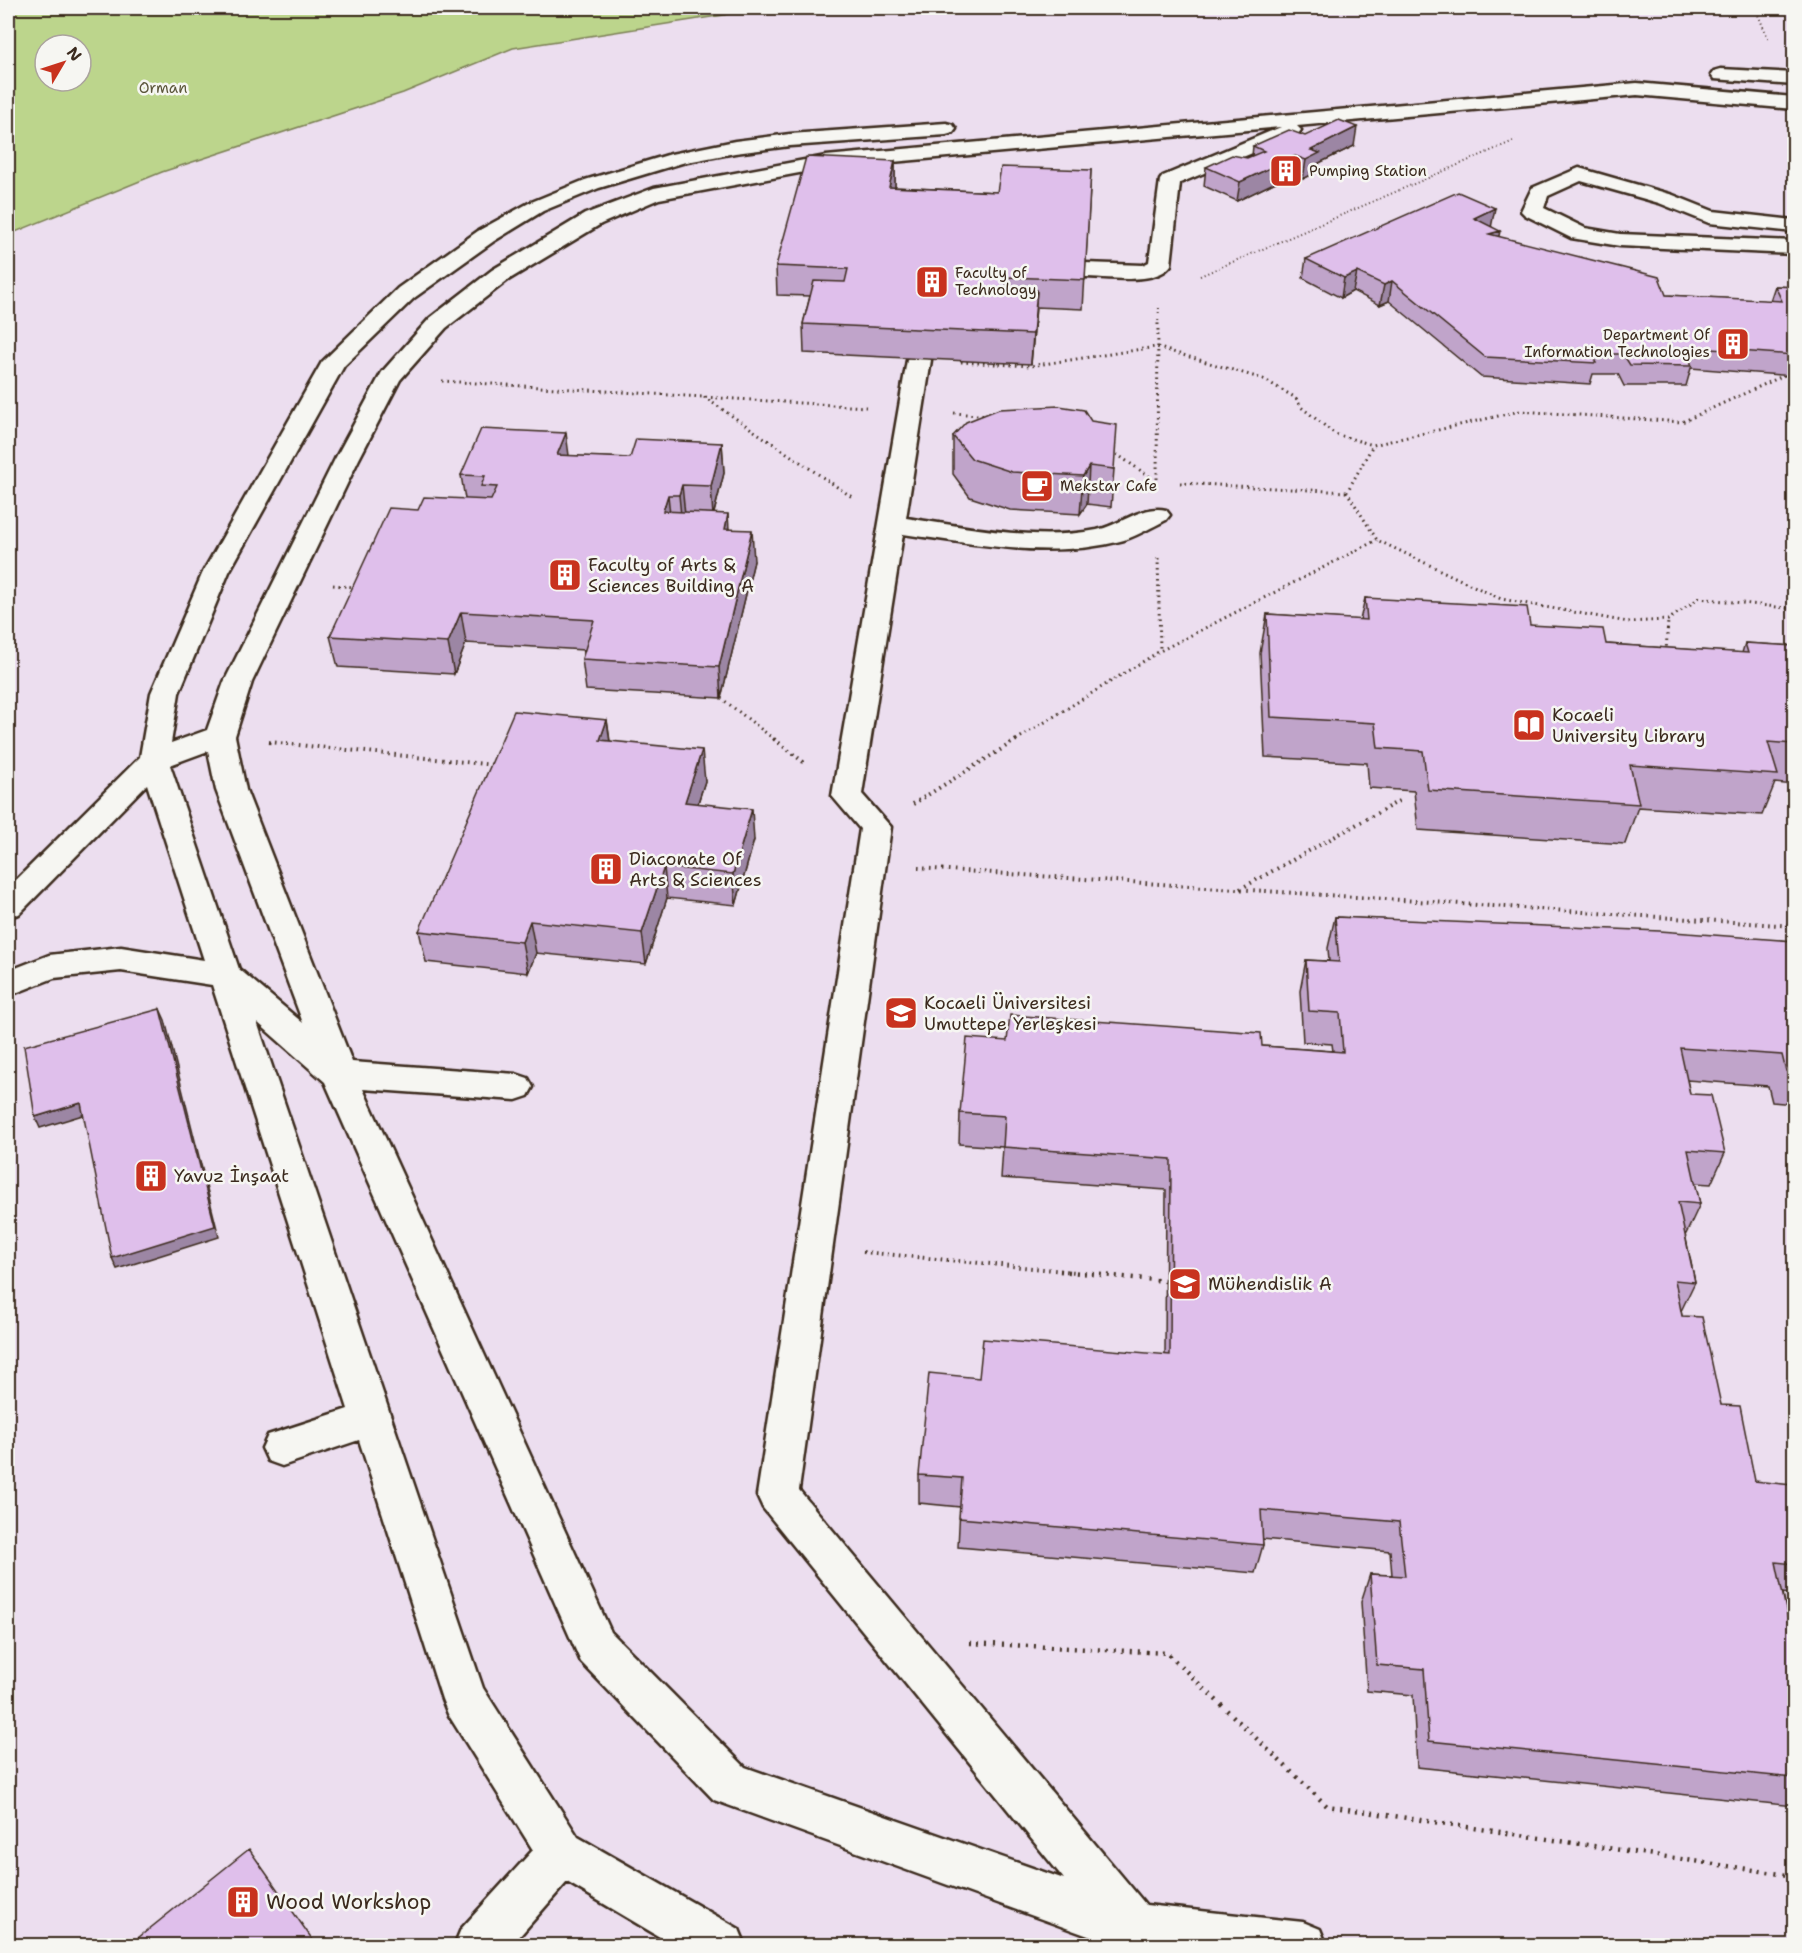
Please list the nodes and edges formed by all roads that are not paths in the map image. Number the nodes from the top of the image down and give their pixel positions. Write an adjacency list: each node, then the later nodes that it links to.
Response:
1 (1794, 79): 11 (street)
2 (1794, 103): 3 (street)
3 (1323, 117): 6 (street); 10 (street)
4 (1794, 226): 5 (street)
5 (1794, 248)
6 (1084, 270)
7 (919, 360): 9 (street)
8 (1157, 515): 9 (street)
9 (891, 524): 20 (street)
10 (220, 736): 11 (street); 15 (street)
11 (154, 760): 12 (street); 13 (street)
12 (8, 906)
13 (225, 975): 14 (street); 15 (street); 17 (street)
14 (8, 984)
15 (339, 1074): 16 (street); 20 (street)
16 (516, 1087)
17 (371, 1419): 18 (street); 19 (street)
18 (282, 1448)
19 (562, 1852): 21 (street); 22 (street)
20 (1134, 1928): 23 (street)
21 (478, 1946)
22 (722, 1946)
23 (1303, 1946)

